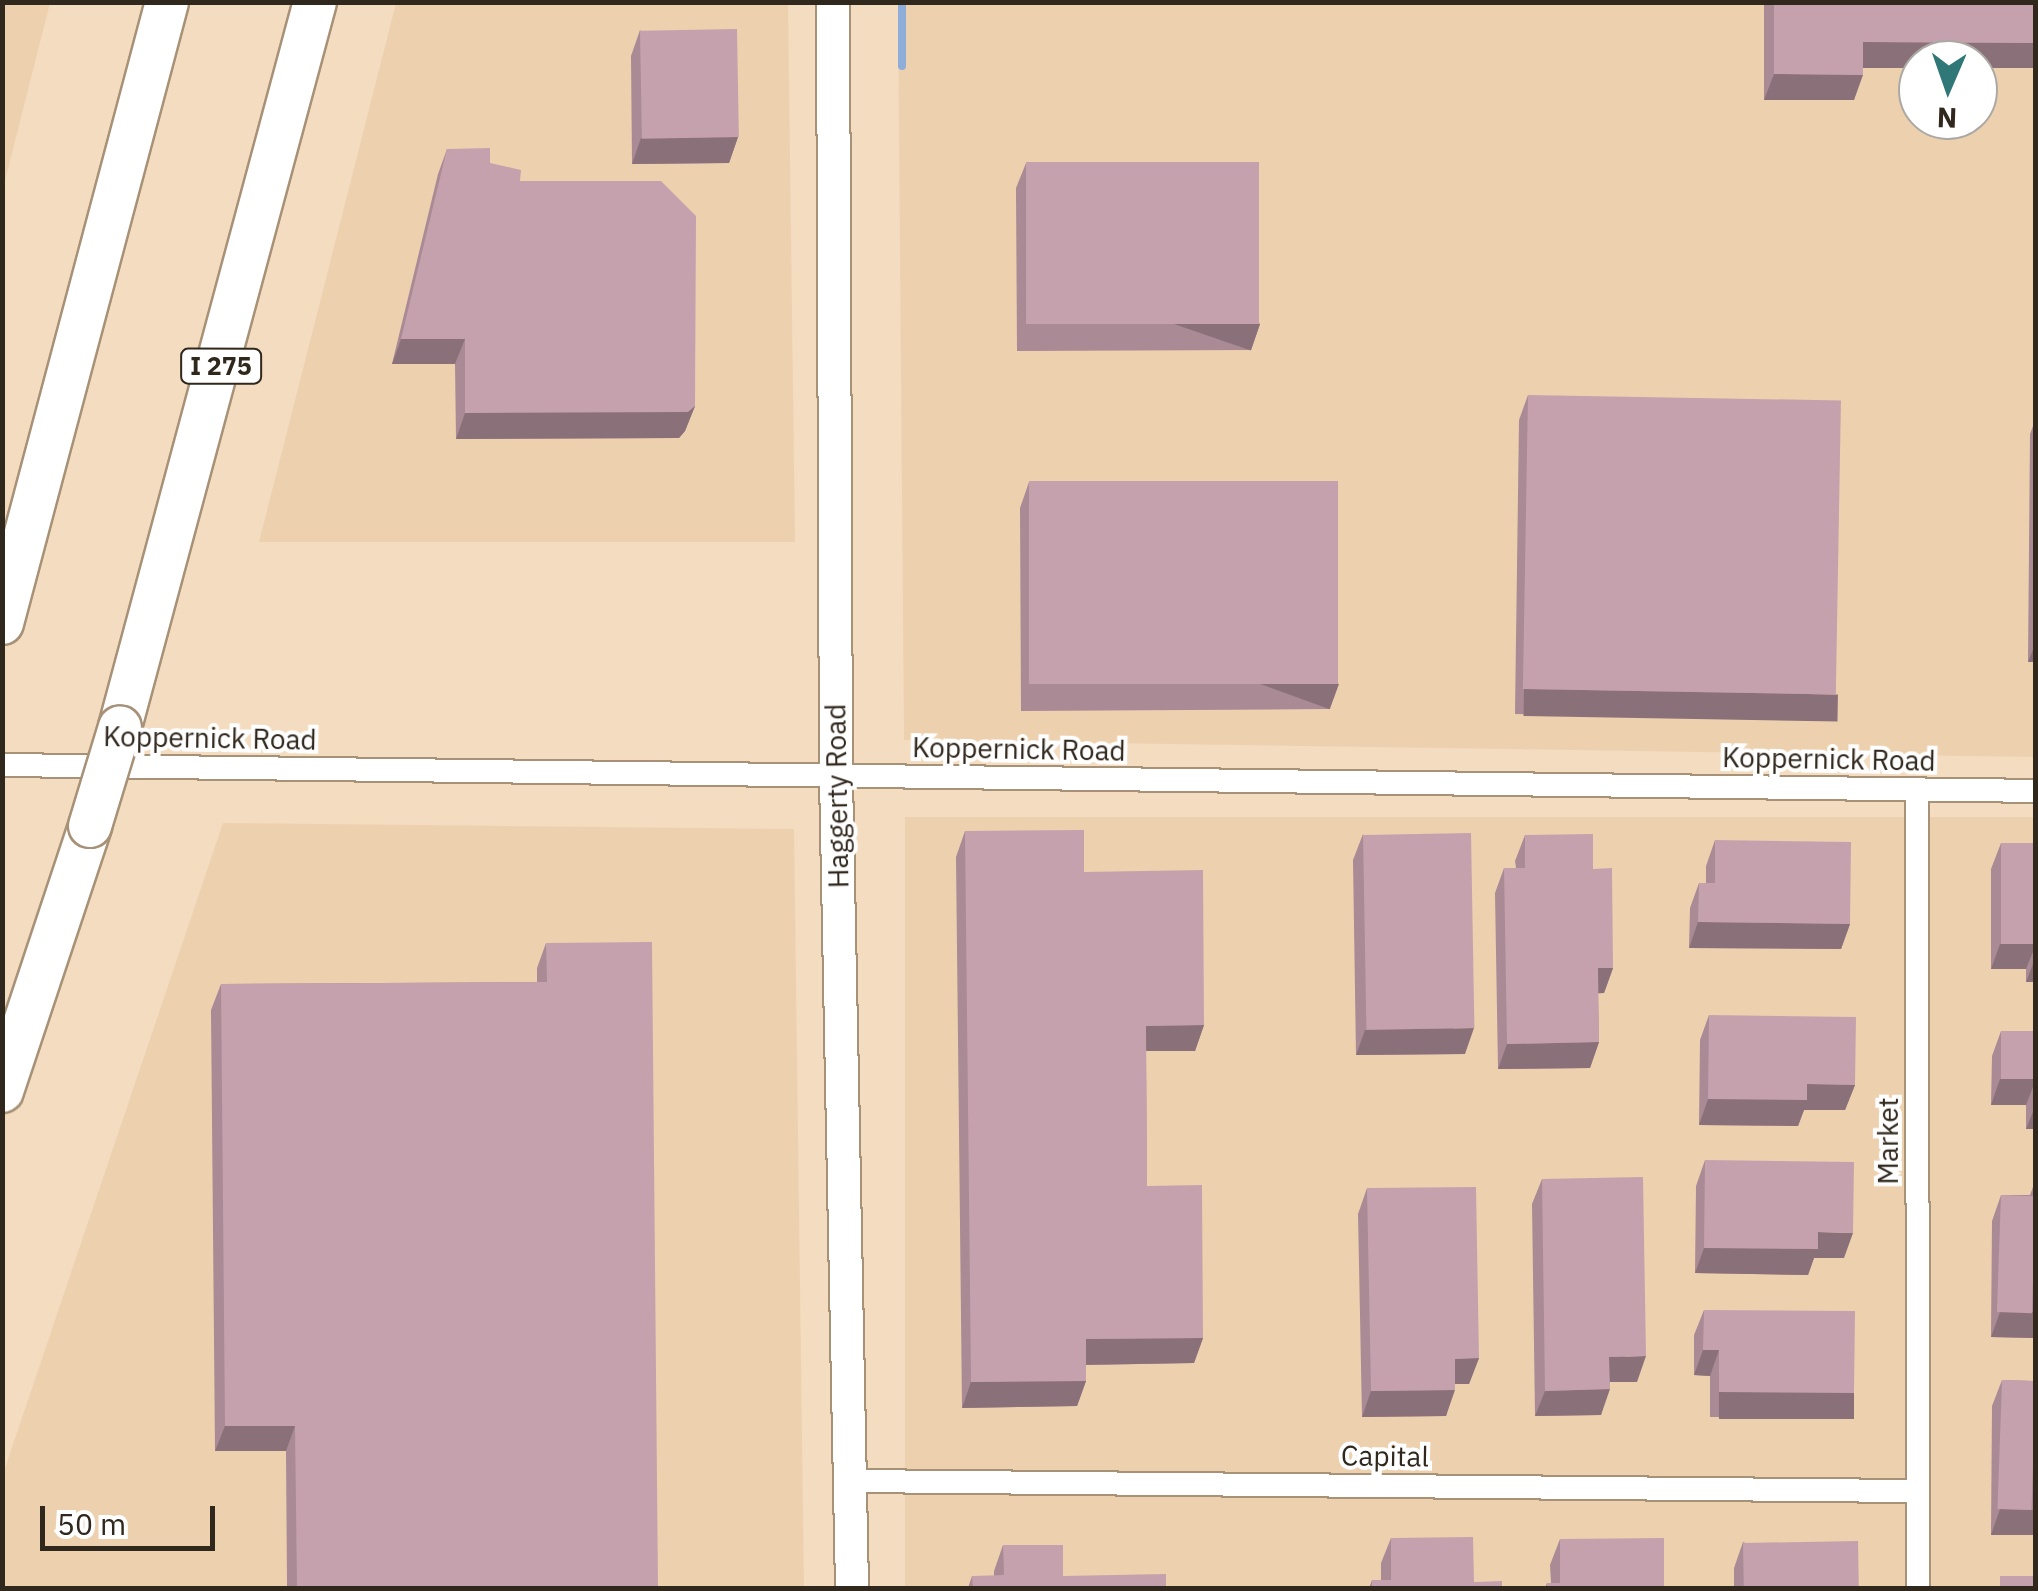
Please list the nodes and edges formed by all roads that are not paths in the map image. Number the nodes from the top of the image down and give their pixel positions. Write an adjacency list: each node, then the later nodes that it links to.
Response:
1 (167, 2): 4 (highway)
2 (315, 2): 9 (highway, I 275, bridge)
3 (833, 2): 6 (main road, Haggerty Road)
4 (2, 623)
5 (2, 765): 6 (street, Koppernick Road)
6 (836, 777): 7 (street, Koppernick Road); 10 (main road, Haggerty Road)
7 (1917, 790): 8 (street, Koppernick Road); 11 (street, Market)
8 (2036, 791)
9 (2, 1091)
10 (852, 1482): 11 (street, Capital); 12 (main road, Haggerty Road)
11 (1918, 1491): 13 (street, Market)
12 (852, 1588)
13 (1918, 1588)

